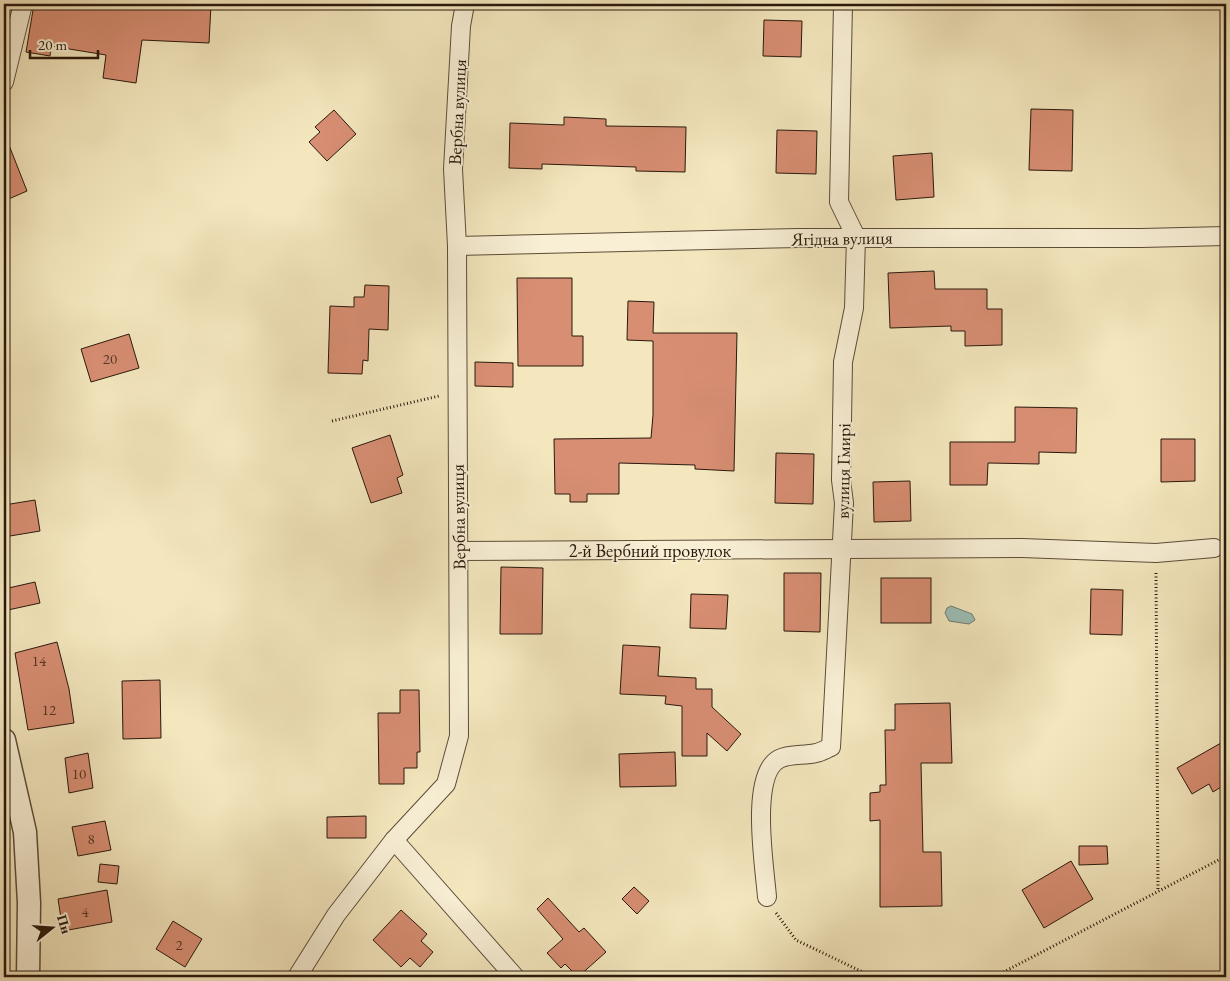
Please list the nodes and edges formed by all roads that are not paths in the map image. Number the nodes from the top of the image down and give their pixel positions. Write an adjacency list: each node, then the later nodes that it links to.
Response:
1 (23, 4): 4 (street)
2 (465, 4): 7 (street, Вербна вулиця)
3 (843, 4): 6 (street, вулиця Гмирі)
4 (4, 82)
5 (1226, 236): 6 (street, Ягідна вулиця)
6 (856, 237): 7 (street, Ягідна вулиця); 9 (street, вулиця Гмирі)
7 (457, 246): 10 (street, Вербна вулиця)
8 (1214, 548): 9 (street, 2-й Вербний провулок)
9 (840, 550): 10 (street, 2-й Вербний провулок); 13 (street, вулиця Гмирі)
10 (459, 551): 12 (street, Вербна вулиця)
11 (4, 740): 14 (street)
12 (394, 840): 15 (street, Вербна вулиця); 16 (street)
13 (767, 897)
14 (28, 977)
15 (297, 977)
16 (515, 977)

